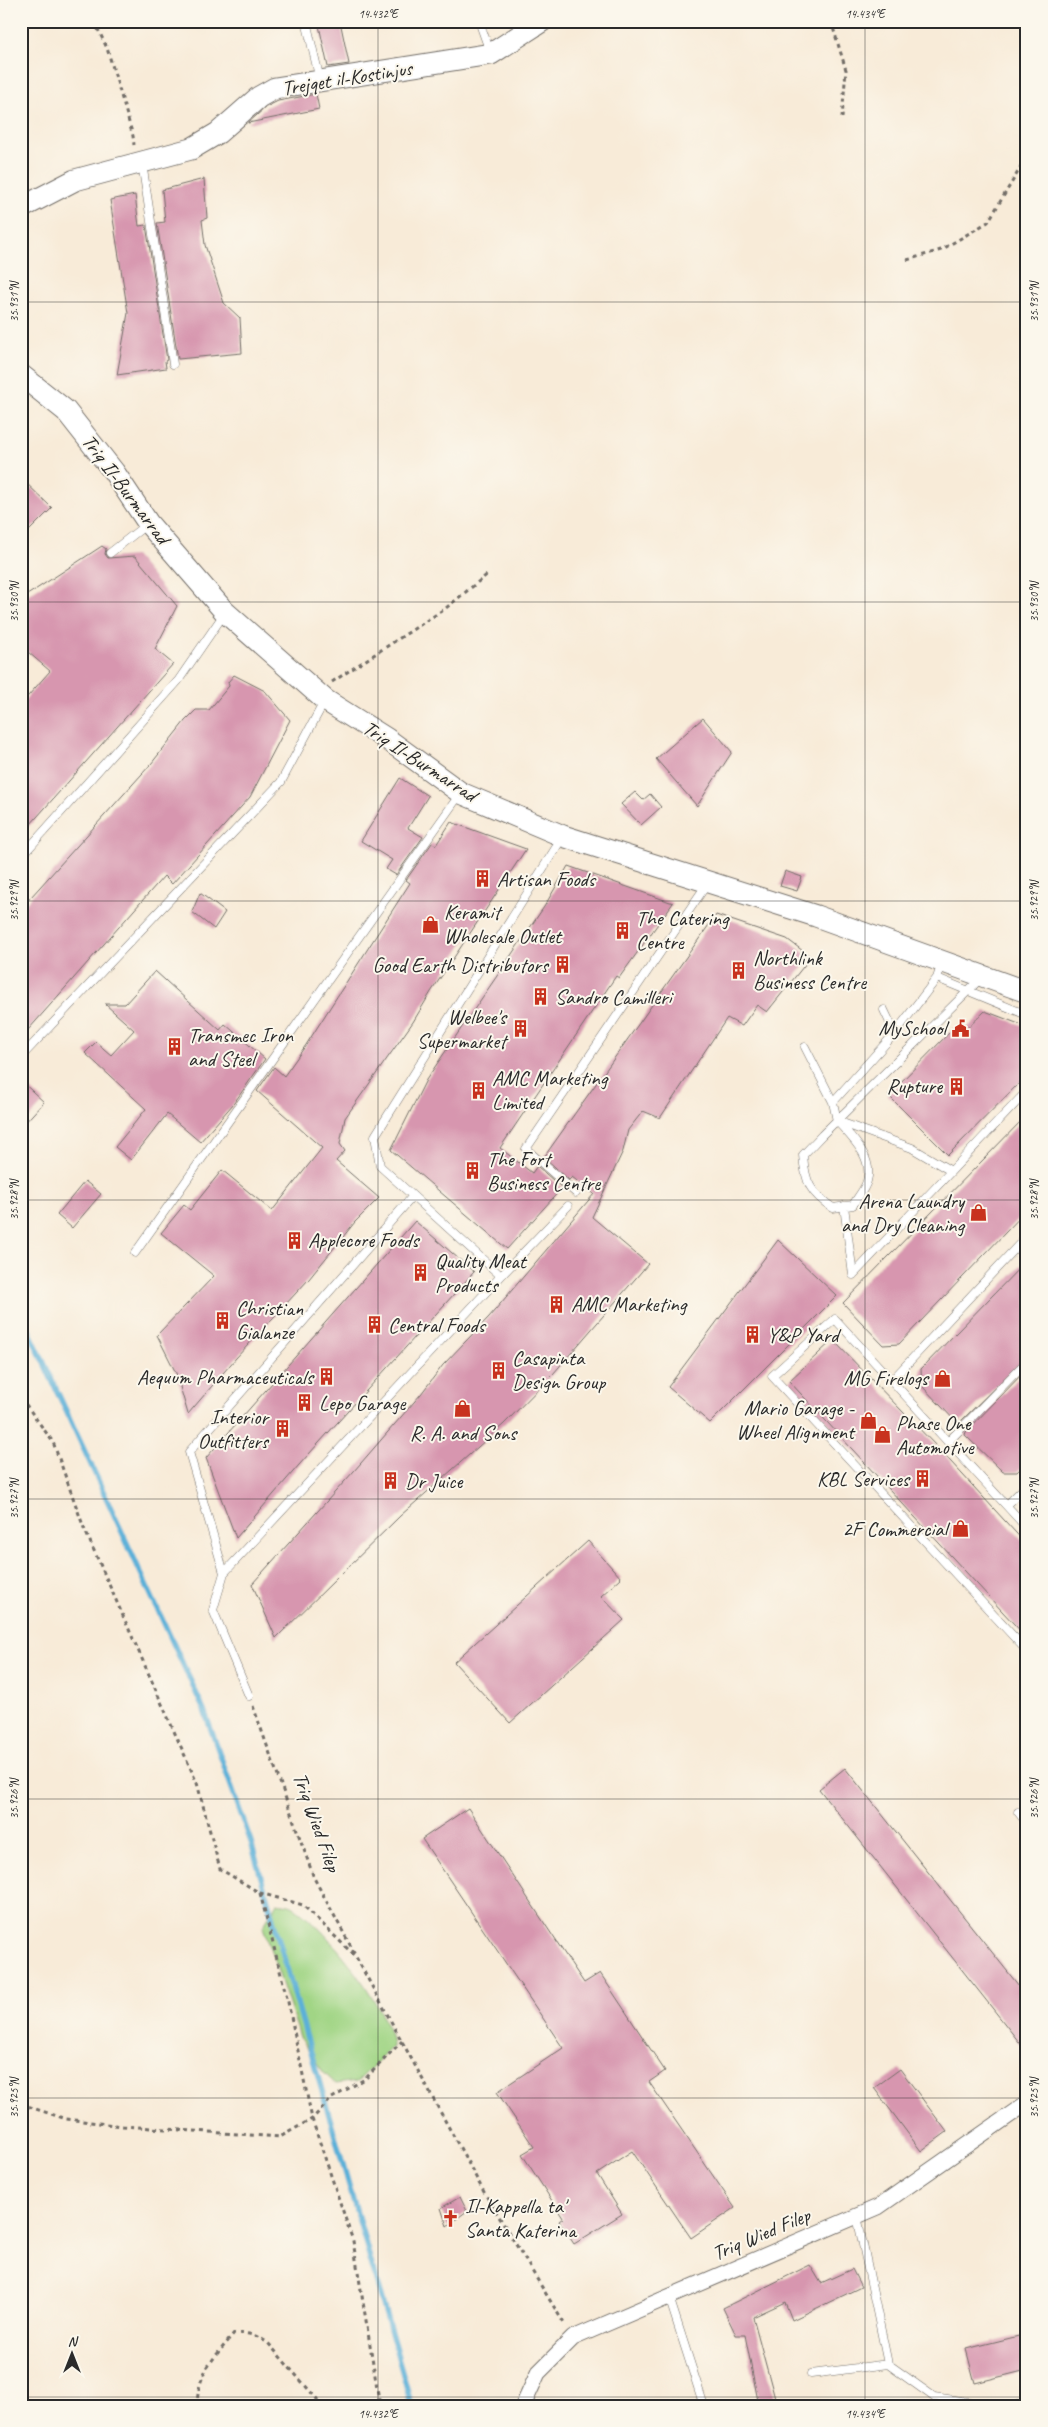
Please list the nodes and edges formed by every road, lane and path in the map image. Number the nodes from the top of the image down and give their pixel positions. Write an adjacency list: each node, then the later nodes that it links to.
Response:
1 (94, 21): 9 (path)
2 (306, 21): 7 (lane)
3 (479, 21): 6 (lane)
4 (542, 21): 6 (street, Trejqet il-Kostinjus)
5 (832, 21): 8 (path)
6 (491, 54): 7 (street, Trejqet il-Kostinjus)
7 (320, 81): 9 (street, Trejqet il-Kostinjus)
8 (842, 118)
9 (139, 164): 11 (street, Trejqet il-Kostinjus); 13 (lane)
10 (1027, 166): 12 (path)
11 (21, 208)
12 (907, 260)
13 (173, 364)
14 (21, 374): 15 (street, Triq Il-Burmarrad)
15 (148, 523): 16 (lane); 18 (street, Triq Il-Burmarrad)
16 (110, 553)
17 (489, 572): 19 (path)
18 (225, 612): 19 (street, Triq Il-Burmarrad); 22 (lane)
19 (321, 697): 20 (street, Triq Il-Burmarrad); 32 (lane)
20 (462, 793): 21 (street, Triq Il-Burmarrad); 42 (lane)
21 (563, 836): 23 (street, Triq Il-Burmarrad); 38 (lane)
22 (21, 857)
23 (708, 882): 24 (street, Triq Il-Burmarrad); 37 (lane)
24 (940, 969): 25 (street, Triq Il-Burmarrad); 26 (lane); 30 (lane)
25 (984, 975): 26 (lane); 27 (street, Triq Il-Burmarrad)
26 (969, 990): 29 (lane); 35 (lane)
27 (1027, 992)
28 (884, 1010): 30 (lane)
29 (1027, 1015)
30 (895, 1032): 34 (lane)
31 (806, 1047): 34 (lane)
32 (21, 1058)
33 (1027, 1091): 36 (lane)
34 (833, 1102): 35 (lane)
35 (837, 1121): 36 (lane); 40 (lane); 40 (lane)
36 (951, 1171): 40 (lane)
37 (576, 1193)
38 (413, 1196): 43 (lane); 51 (lane)
39 (568, 1206): 43 (lane)
40 (844, 1206)
41 (1027, 1236): 45 (lane)
42 (135, 1253)
43 (501, 1276): 51 (lane)
44 (1027, 1361): 47 (lane)
45 (893, 1379): 47 (lane); 52 (lane)
46 (21, 1398): 56 (path)
47 (948, 1442): 49 (lane)
48 (1027, 1485): 49 (lane)
49 (1007, 1505): 50 (lane)
50 (1027, 1528)
51 (224, 1572): 53 (lane)
52 (1027, 1651)
53 (249, 1696): 57 (path, Triq Wied Filep)
54 (1018, 1812): 55 (lane)
55 (1027, 1823)
56 (260, 1893): 57 (path); 61 (path)
57 (356, 1956): 58 (path, Triq Wied Filep)
58 (402, 2041): 61 (path); 64 (path, Triq Wied Filep)
59 (1027, 2103): 62 (street, Triq Wied Filep)
60 (21, 2104): 61 (path)
61 (312, 2119): 70 (path)
62 (857, 2216): 63 (street, Triq Wied Filep); 65 (lane)
63 (669, 2297): 64 (street, Triq Wied Filep); 72 (lane)
64 (573, 2338): 71 (street, Triq Wied Filep)
65 (888, 2364): 66 (lane); 73 (lane)
66 (811, 2374)
67 (1027, 2403): 74 (lane)
68 (196, 2406): 69 (path)
69 (323, 2406)
70 (380, 2406)
71 (522, 2406)
72 (704, 2406)
73 (994, 2406)
74 (1012, 2406)

